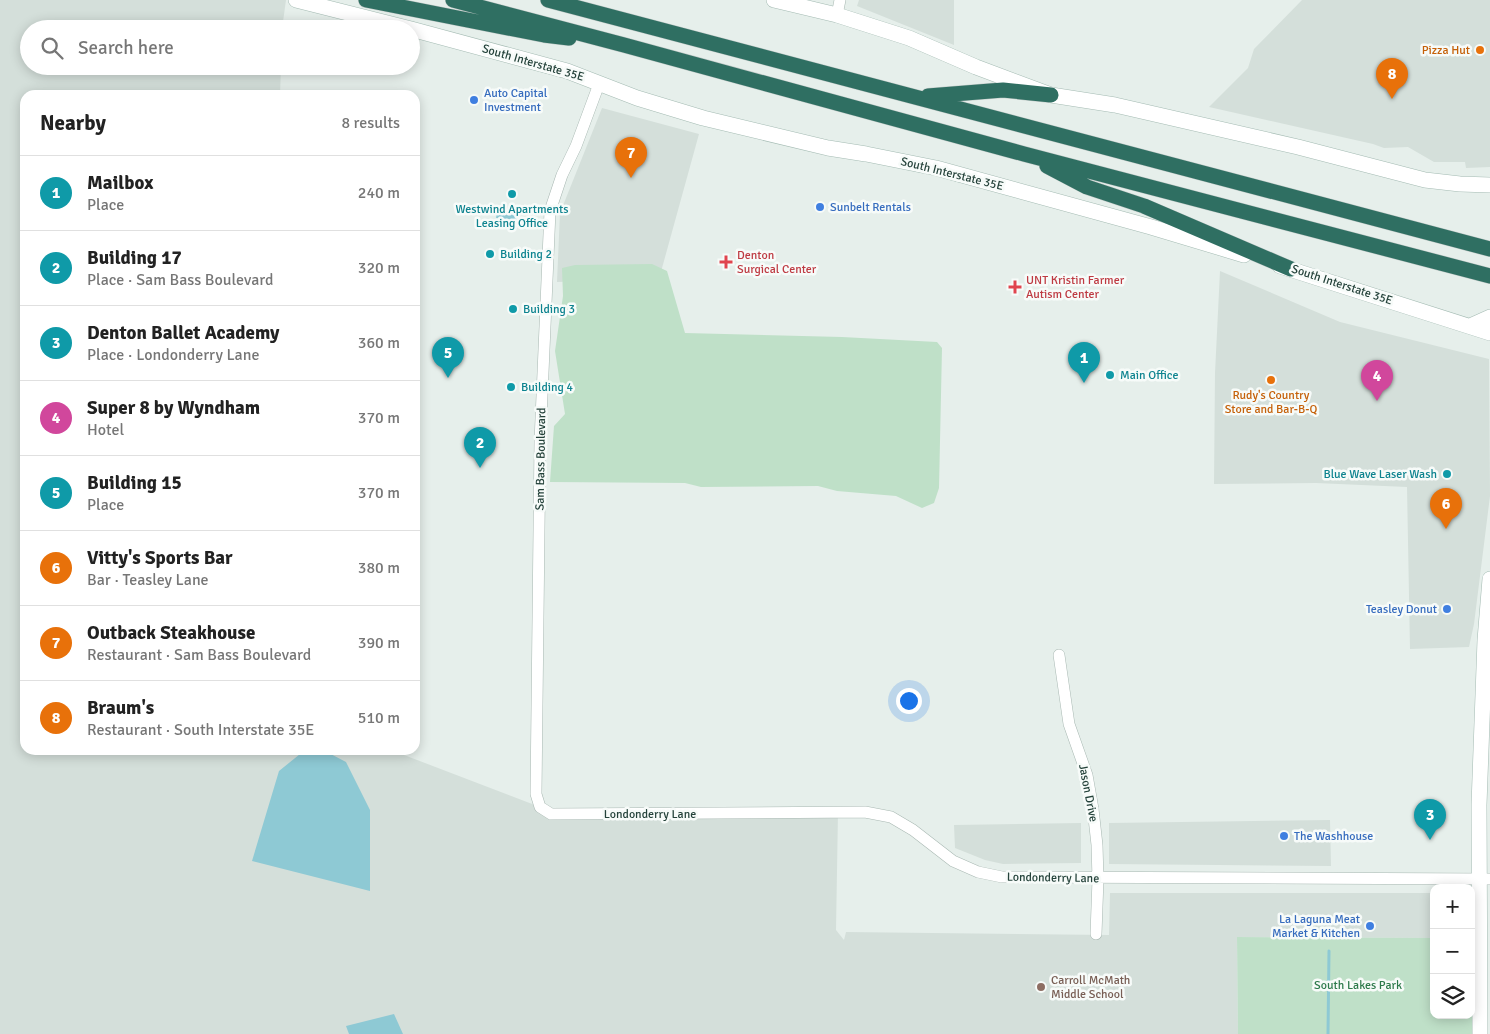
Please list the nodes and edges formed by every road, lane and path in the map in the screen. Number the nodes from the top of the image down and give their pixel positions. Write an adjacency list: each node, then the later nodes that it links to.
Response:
1 (296, 0): 7 (main road, South Interstate 35E)
2 (366, 0): 9 (highway)
3 (453, 0): 9 (highway)
4 (548, 0): 12 (highway)
5 (774, 0): 6 (main road)
6 (838, 7): 11 (main road)
7 (375, 20)
8 (420, 31): 10 (main road, South Interstate 35E)
9 (624, 45): 13 (highway)
10 (599, 84): 16 (main road, South Interstate 35E); 24 (street, Sam Bass Boulevard)
11 (1051, 94): 12 (highway); 14 (main road)
12 (917, 97): 15 (highway)
13 (1024, 154): 16 (highway); 17 (highway)
14 (1490, 185)
15 (1486, 248)
16 (1291, 269): 19 (main road, South Interstate 35E)
17 (1484, 275)
18 (1490, 317): 19 (main road)
19 (1470, 326): 20 (main road, South Interstate 35E)
20 (1490, 333)
21 (1490, 579): 22 (main road)
22 (1487, 640): 26 (main road)
23 (1059, 655): 25 (street, Jason Drive)
24 (544, 809): 25 (street, Londonderry Lane)
25 (1098, 879): 26 (street, Londonderry Lane); 27 (street, Jason Drive)
26 (1485, 879): 28 (main road)
27 (1096, 934)
28 (1480, 1034)

